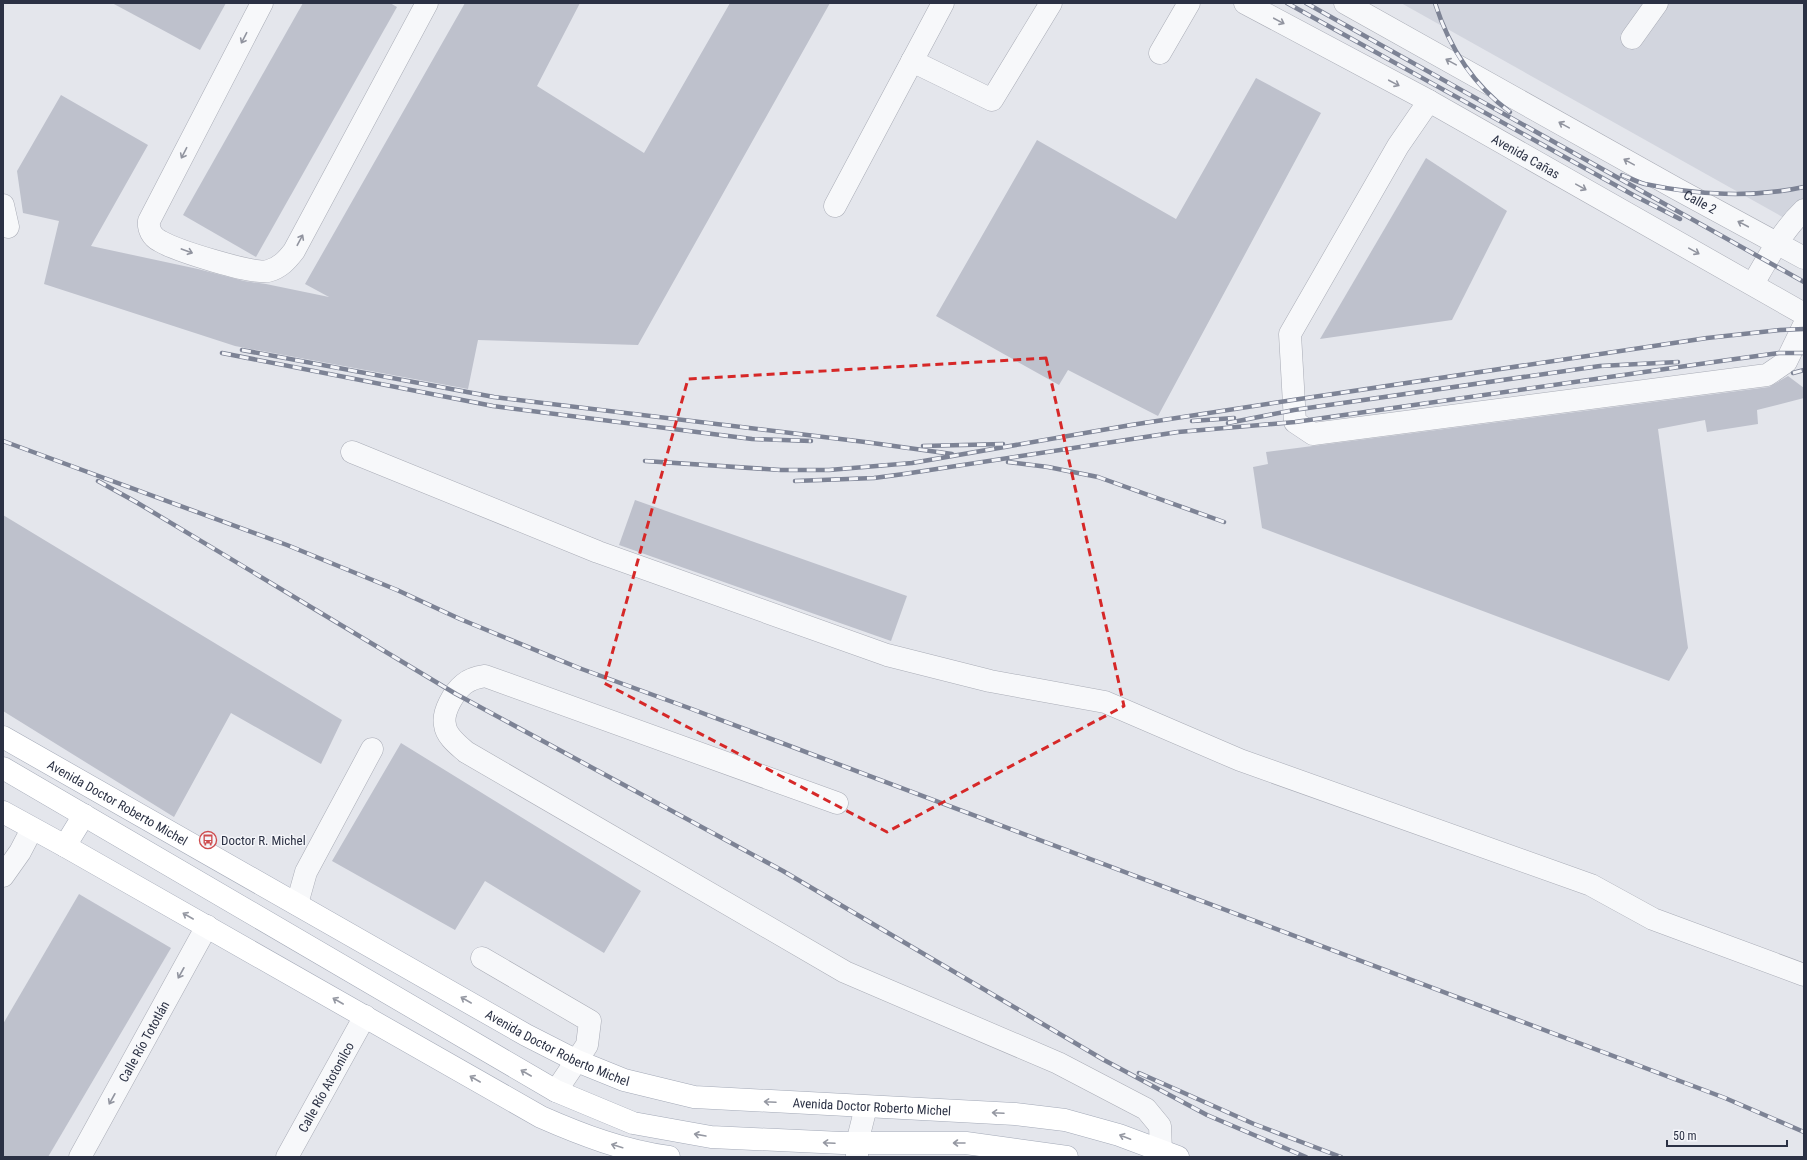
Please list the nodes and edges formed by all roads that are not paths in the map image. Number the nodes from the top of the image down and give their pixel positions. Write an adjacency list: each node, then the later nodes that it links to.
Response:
1 (262, 3): 2 (street, one-way to 2)
2 (427, 3)
3 (943, 3): 11 (street)
4 (1051, 3): 11 (street)
5 (1189, 3): 10 (street)
6 (1245, 3): 12 (street, Avenida Cañas, one-way to 12)
7 (1345, 3): 17 (street, Calle 2, one-way to 7)
8 (1657, 3): 9 (street)
9 (1632, 38)
10 (1160, 53)
11 (912, 61): 14 (street)
12 (1429, 101): 19 (street, Avenida Cañas, one-way to 19); 21 (street)
13 (3, 205): 16 (street)
14 (835, 206)
15 (1804, 210): 17 (street)
16 (8, 227)
17 (1777, 243): 18 (street, Calle 2); 19 (street)
18 (1804, 258)
19 (1753, 284): 20 (street, Avenida Cañas)
20 (1804, 314)
21 (1804, 325)
22 (352, 452): 37 (street)
23 (3, 737): 32 (main road, Avenida Doctor Roberto Michel)
24 (372, 749): 32 (street)
25 (3, 768): 28 (main road)
26 (837, 803): 43 (street)
27 (3, 812): 29 (main road)
28 (84, 815): 30 (main road); 35 (main road)
29 (32, 829): 30 (main road); 31 (street)
30 (65, 846): 34 (main road, one-way to 30)
31 (3, 876)
32 (298, 904): 33 (main road, Avenida Doctor Roberto Michel)
33 (331, 924): 35 (main road); 39 (main road, Avenida Doctor Roberto Michel, one-way to 33)
34 (207, 926): 38 (main road, one-way to 34); 44 (street, Calle Río Tototlán, one-way to 44)
35 (314, 950): 40 (main road, one-way to 35)
36 (482, 958): 39 (street)
37 (1804, 975)
38 (365, 1016): 45 (street, Calle Río Atotonilco); 46 (main road, one-way to 38)
39 (577, 1061): 40 (street); 41 (main road, Avenida Doctor Roberto Michel, one-way to 39)
40 (556, 1091): 42 (main road, one-way to 40)
41 (866, 1107): 42 (street); 43 (main road, Avenida Doctor Roberto Michel, one-way to 41)
42 (857, 1150): 47 (main road, one-way to 42)
43 (1166, 1155)
44 (80, 1157)
45 (287, 1157)
46 (669, 1157)
47 (1067, 1157)

